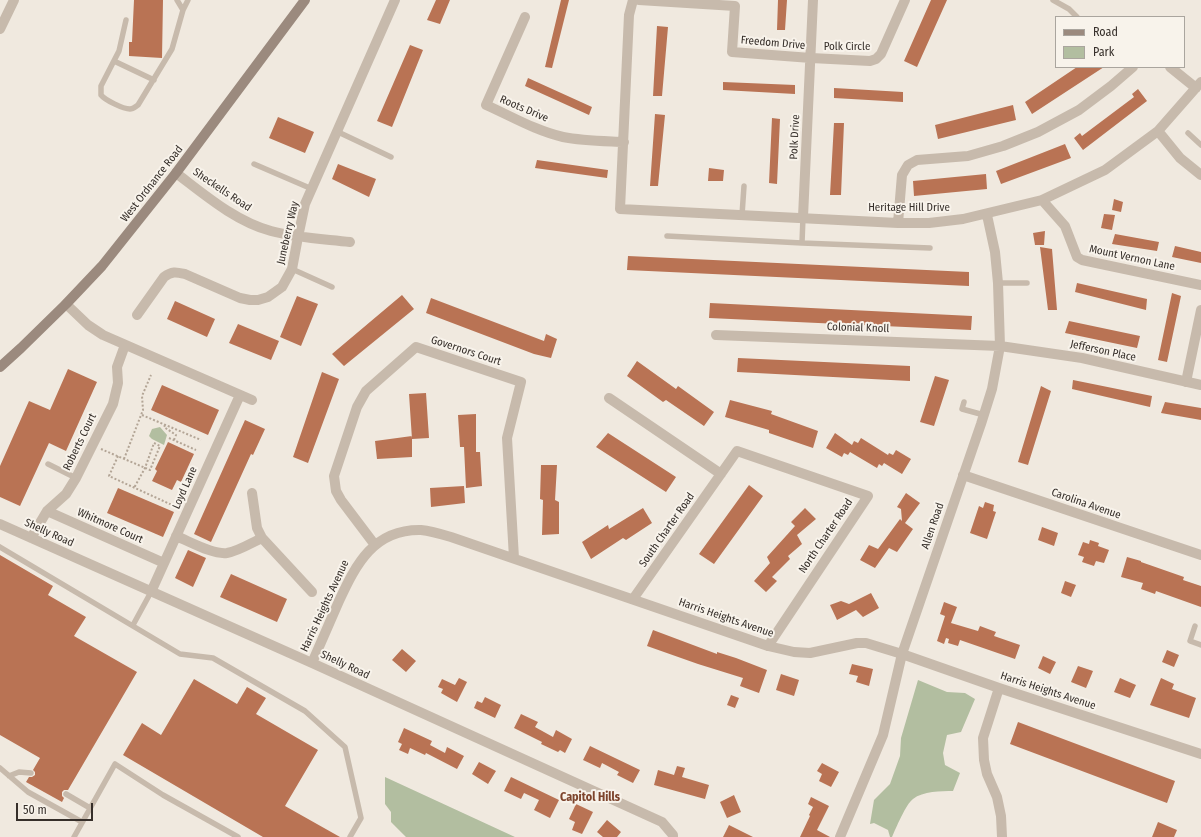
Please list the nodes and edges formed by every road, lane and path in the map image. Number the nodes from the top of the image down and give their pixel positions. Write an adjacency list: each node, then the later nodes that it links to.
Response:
1 (14, 0): 15 (street)
2 (177, 0): 11 (lane)
3 (188, 0): 11 (lane)
4 (305, 0): 29 (main road, West Ordnance Road)
5 (395, 0): 22 (street, Juneberry Way)
6 (633, 0): 25 (street)
7 (639, 0): 16 (street, Freedom Drive)
8 (813, 0): 16 (street, Polk Circle)
9 (904, 0): 16 (street, Polk Circle)
10 (1053, 0): 12 (lane)
11 (183, 10): 20 (lane)
12 (1076, 16)
13 (525, 17): 25 (street, Roots Drive)
14 (126, 20): 17 (lane)
15 (0, 29)
16 (811, 58): 36 (street, Polk Drive)
17 (114, 61): 20 (lane); 20 (lane)
18 (1130, 68): 37 (street)
19 (1172, 68): 21 (street)
20 (154, 80)
21 (1198, 85): 23 (street, Heritage Hill Drive)
22 (336, 131): 27 (lane); 32 (street, Juneberry Way)
23 (1158, 131): 30 (street); 33 (street, Heritage Hill Drive)
24 (1188, 133): 26 (lane)
25 (624, 142): 34 (street, Heritage Hill Drive)
26 (1201, 144)
27 (391, 157)
28 (254, 164): 32 (lane)
29 (176, 173): 38 (street, Sheckells Road); 48 (main road, West Ordnance Road)
30 (1201, 175)
31 (744, 186): 34 (lane)
32 (312, 189): 38 (street, Juneberry Way)
33 (1042, 200): 35 (street, Heritage Hill Drive); 46 (street, Mount Vernon Lane)
34 (742, 215): 36 (street, Heritage Hill Drive)
35 (987, 215): 37 (street, Heritage Hill Drive); 44 (street, Allen Road)
36 (803, 217): 37 (street, Heritage Hill Drive); 41 (lane)
37 (898, 223)
38 (298, 236): 40 (street, Sheckells Road); 43 (street, Juneberry Way)
39 (667, 236): 41 (lane)
40 (350, 242)
41 (802, 243): 42 (lane)
42 (930, 248)
43 (292, 270): 47 (lane); 50 (street, Juneberry Way)
44 (998, 283): 45 (lane); 53 (street, Allen Road)
45 (1027, 283)
46 (1201, 285)
47 (332, 287)
48 (66, 304): 52 (street); 54 (main road, West Ordnance Road)
49 (1201, 310): 56 (street)
50 (137, 315)
51 (716, 335): 53 (street, Colonial Knoll)
52 (125, 345): 58 (street); 77 (street, Roberts Court)
53 (1000, 346): 56 (street, Jefferson Place); 63 (street, Allen Road)
54 (0, 367)
55 (151, 375): 62 (path)
56 (1186, 382): 57 (street, Jefferson Place)
57 (1201, 385)
58 (240, 395): 60 (street); 83 (street, Loyd Lane)
59 (609, 398): 75 (street)
60 (252, 400)
61 (964, 402): 63 (lane)
62 (142, 415): 64 (path); 72 (path)
63 (984, 415): 76 (street, Allen Road)
64 (165, 424): 66 (path); 67 (path)
65 (169, 438): 66 (path)
66 (174, 440): 69 (path)
67 (201, 440)
68 (98, 447): 71 (path)
69 (196, 450)
70 (737, 451): 75 (street, South Charter Road); 97 (street, North Charter Road)
71 (118, 456): 72 (path); 78 (path)
72 (124, 459): 74 (path)
73 (48, 464): 77 (lane)
74 (145, 468): 74 (path); 78 (path)
75 (721, 474): 93 (street, South Charter Road)
76 (964, 475): 88 (street, Carolina Avenue); 98 (street, Allen Road)
77 (76, 478): 81 (street, Roberts Court)
78 (134, 488): 80 (path)
79 (252, 493): 85 (street)
80 (172, 505)
81 (47, 511): 84 (street, Roberts Court); 90 (street, Whitmore Court)
82 (0, 524): 84 (street, Shelly Road)
83 (176, 536): 85 (street); 90 (street, Loyd Lane)
84 (31, 538): 91 (street, Shelly Road)
85 (262, 538): 92 (street)
86 (375, 545): 89 (street, Harris Heights Avenue); 89 (street, Governors Court); 99 (street, Harris Heights Avenue)
87 (0, 547): 94 (lane)
88 (1201, 555)
89 (514, 558): 93 (street, Harris Heights Avenue)
90 (164, 563): 91 (street, Loyd Lane)
91 (151, 592): 94 (lane); 99 (street, Shelly Road)
92 (312, 592)
93 (634, 599): 97 (street, Harris Heights Avenue)
94 (133, 625): 110 (lane)
95 (1195, 626): 96 (lane)
96 (1201, 645)
97 (768, 646): 98 (street, Harris Heights Avenue)
98 (902, 654): 100 (street, Harris Heights Avenue); 112 (street, Allen Road)
99 (312, 663): 111 (street, Shelly Road)
100 (999, 688): 101 (street, Harris Heights Avenue); 113 (street)
101 (1201, 754)
102 (0, 768): 104 (lane)
103 (31, 773): 104 (lane)
104 (9, 776): 107 (lane)
105 (66, 794): 106 (lane)
106 (90, 808): 107 (lane); 109 (lane)
107 (82, 822): 108 (lane)
108 (74, 837)
109 (238, 837)
110 (350, 837)
111 (673, 837)
112 (840, 837)
113 (1002, 837)

